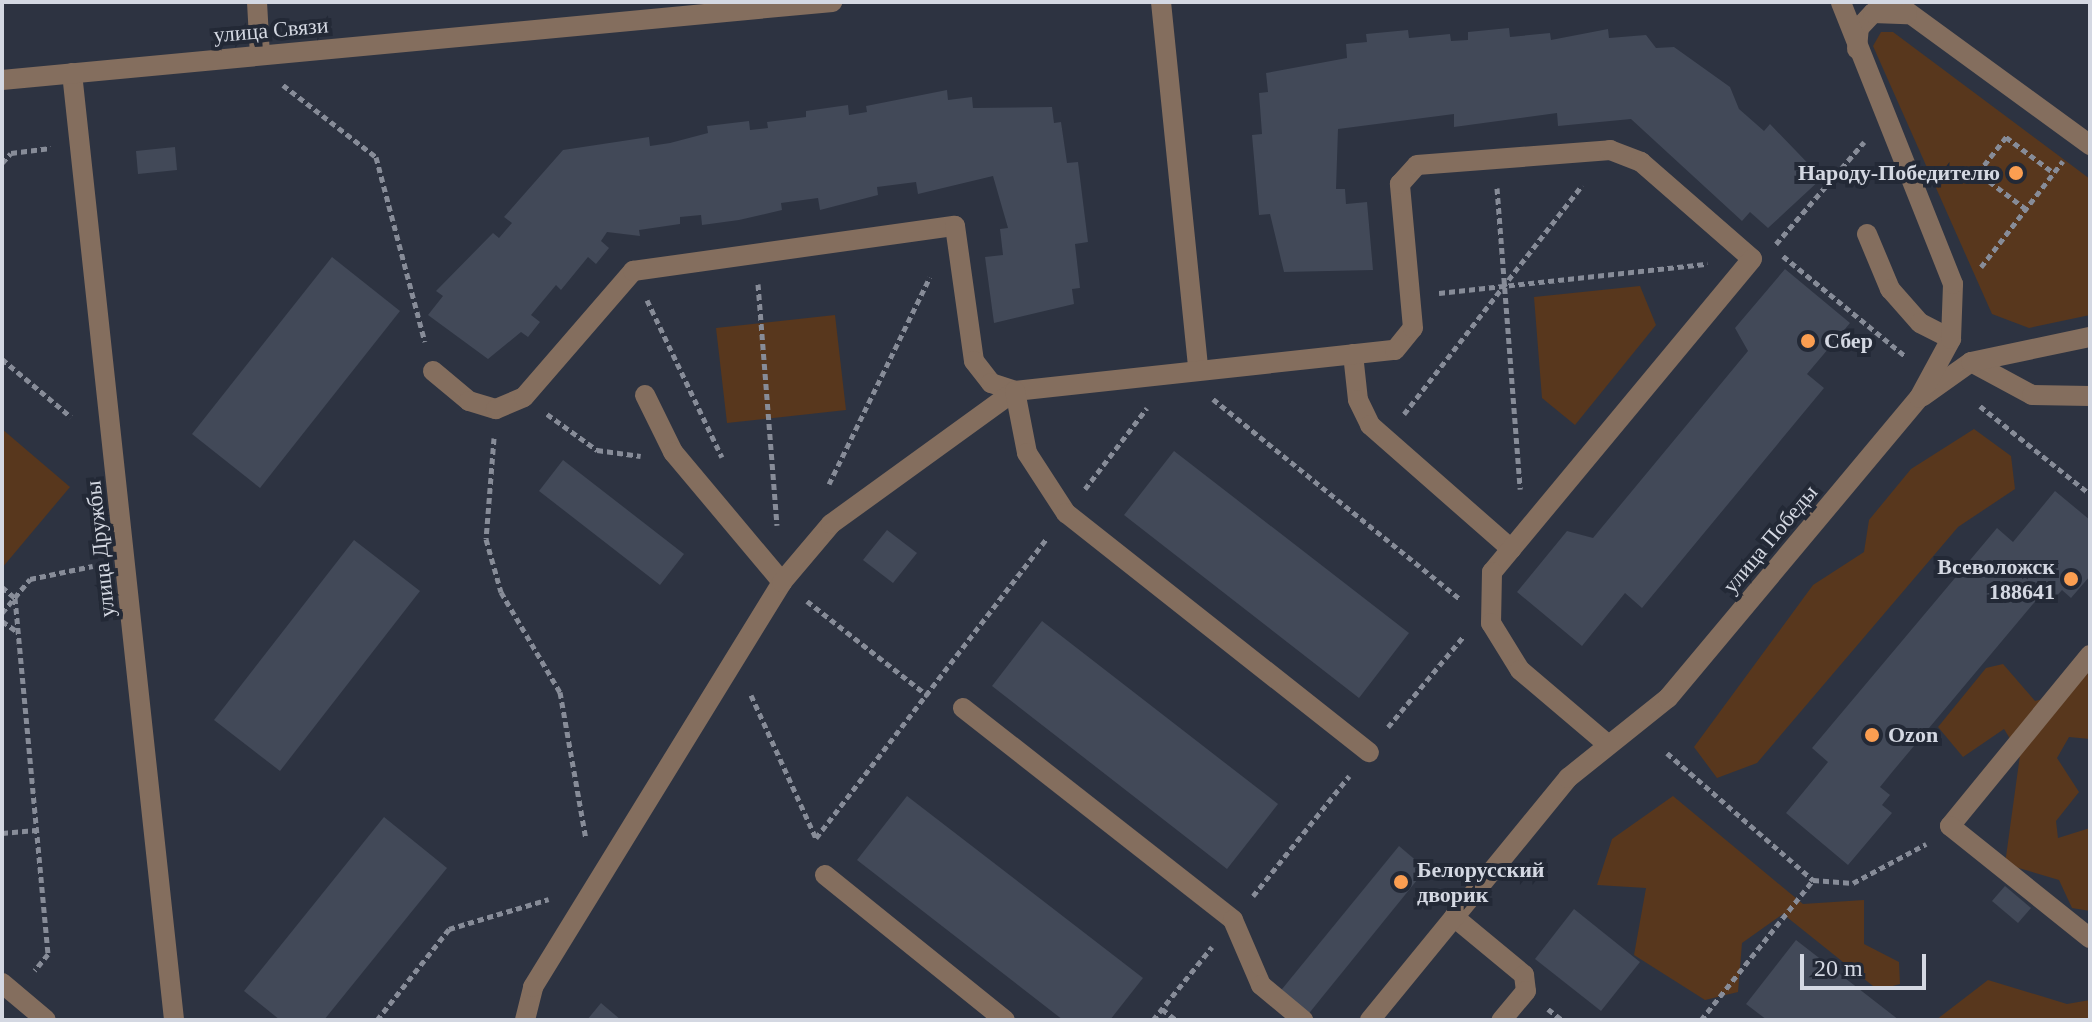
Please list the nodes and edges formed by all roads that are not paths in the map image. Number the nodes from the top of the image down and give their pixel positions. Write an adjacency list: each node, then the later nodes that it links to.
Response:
1 (257, 2): 9 (street)
2 (832, 2): 6 (street, улица Связи)
3 (1161, 2): 18 (street)
4 (1841, 2): 8 (street, улица Победы)
5 (1894, 2): 7 (street)
6 (704, 8): 9 (street, улица Связи)
7 (1912, 16): 8 (street); 12 (street)
8 (1857, 49): 15 (street, улица Победы)
9 (260, 55): 10 (street, улица Связи)
10 (72, 73): 11 (street, улица Связи); 35 (street, улица Дружбы)
11 (2, 80)
12 (2087, 137)
13 (1867, 234): 15 (street)
14 (2090, 337): 17 (street)
15 (1951, 339): 23 (street, улица Победы)
16 (1353, 354): 18 (street); 24 (street); 24 (street)
17 (1971, 362): 22 (street); 23 (street)
18 (1198, 369): 20 (street)
19 (433, 371): 20 (street)
20 (1015, 391): 25 (street); 29 (street)
21 (645, 395): 25 (street)
22 (2090, 396)
23 (1919, 398): 28 (street, улица Победы)
24 (1517, 542): 28 (street)
25 (782, 582): 36 (street)
26 (2090, 655): 32 (street)
27 (963, 708): 38 (street)
28 (1606, 743): 31 (street, улица Победы)
29 (1369, 752)
30 (825, 875): 37 (street)
31 (1454, 917): 39 (street, улица Победы); 40 (street)
32 (2090, 938)
33 (2, 983): 34 (street)
34 (46, 1020)
35 (174, 1020)
36 (525, 1020)
37 (1005, 1020)
38 (1303, 1020)
39 (1370, 1020)
40 (1502, 1020)

